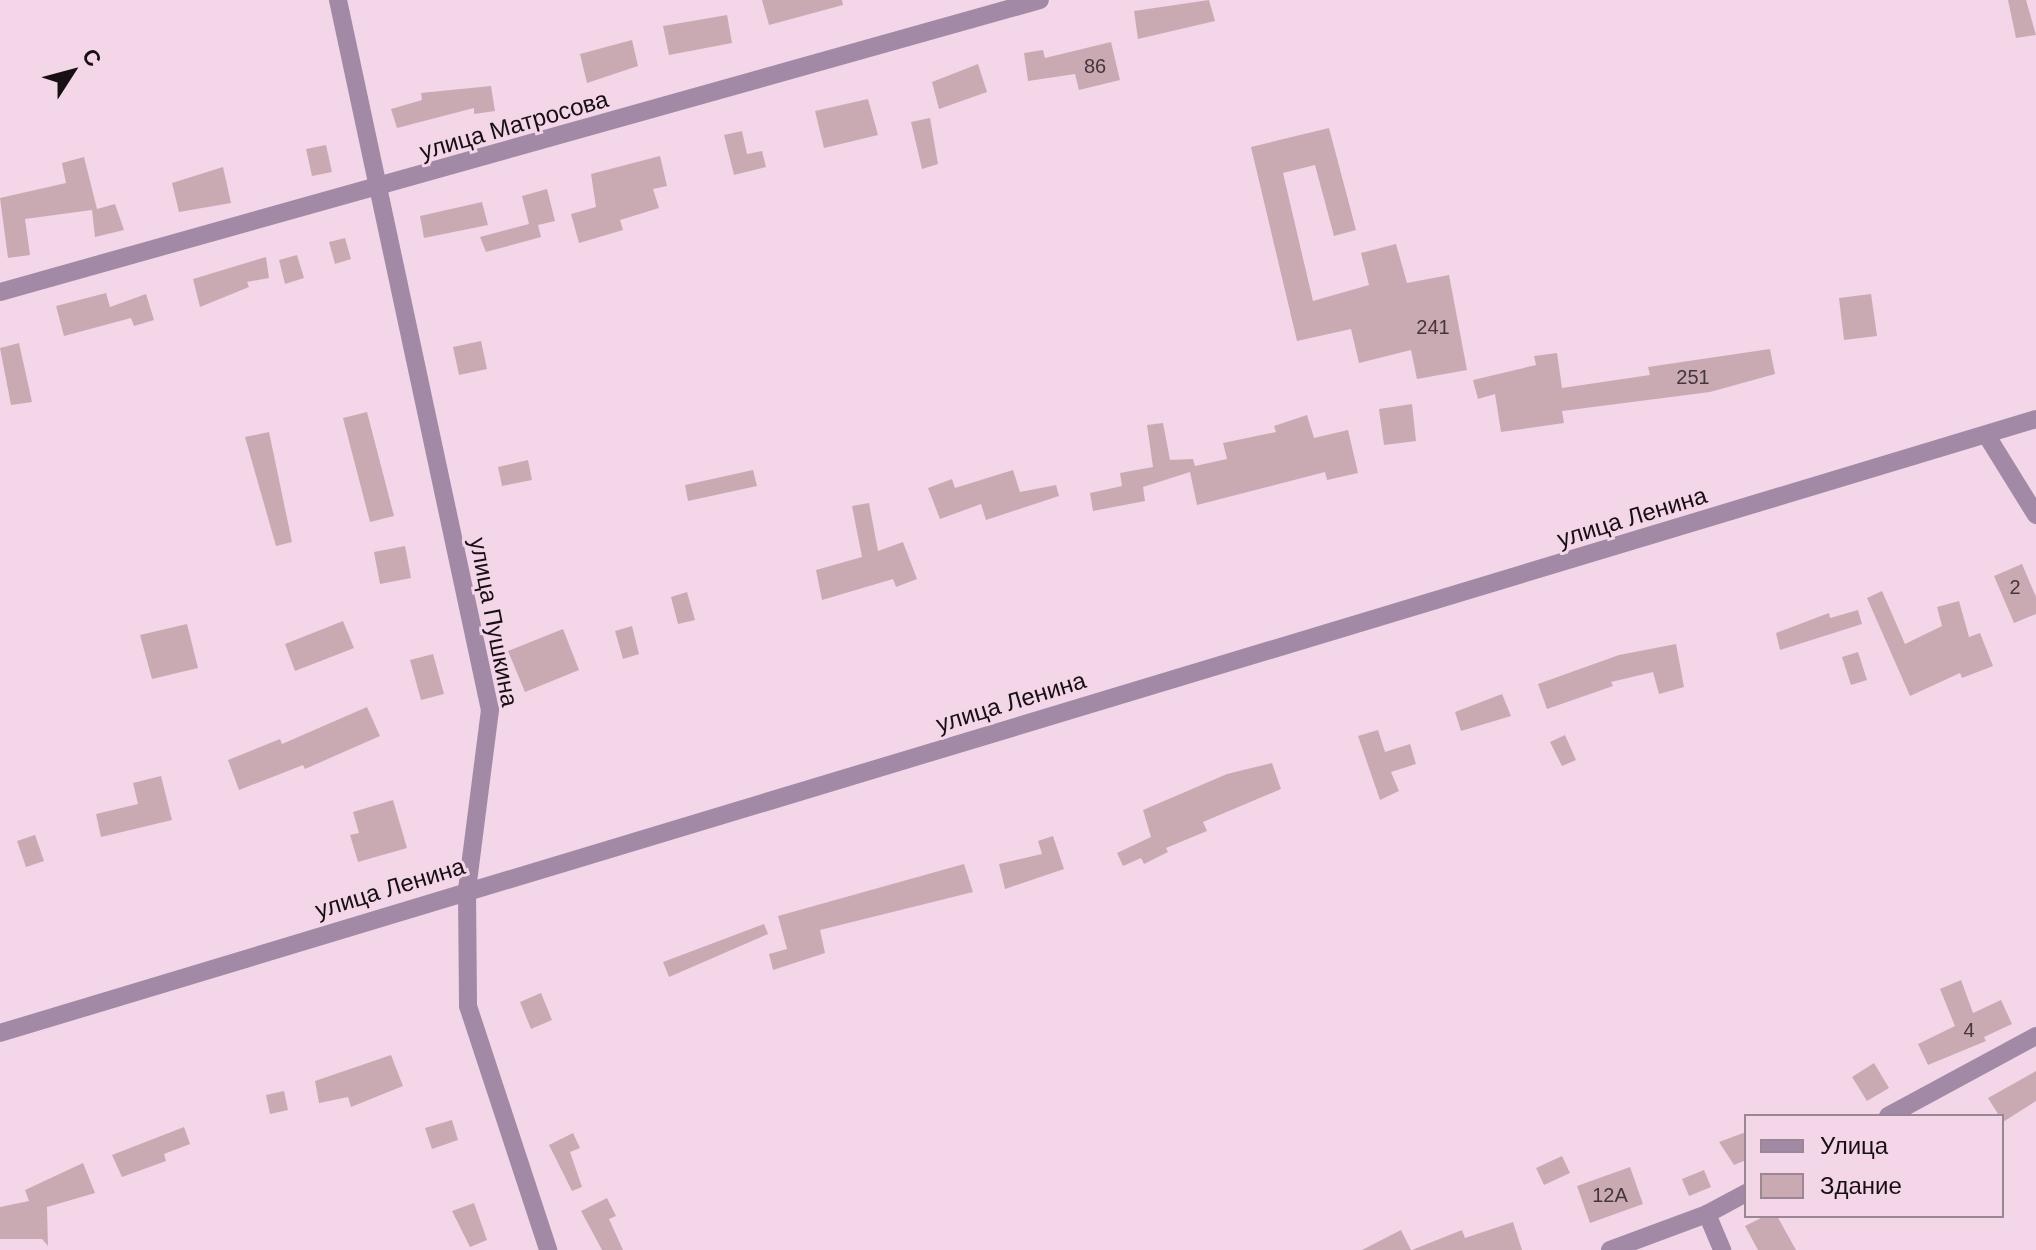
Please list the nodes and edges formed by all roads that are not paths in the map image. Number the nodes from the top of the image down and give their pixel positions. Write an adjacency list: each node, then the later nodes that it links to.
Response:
1 (338, 0): 3 (street, улица Пушкина)
2 (1040, 0): 3 (street, улица Матросова)
3 (380, 189): 4 (street, улица Матросова); 8 (street, улица Пушкина)
4 (0, 292)
5 (2036, 419): 6 (street, улица Ленина)
6 (1987, 436): 7 (street); 8 (street, улица Ленина)
7 (2036, 515)
8 (467, 889): 9 (street, улица Ленина); 14 (street, улица Пушкина)
9 (0, 1033)
10 (2036, 1036): 11 (street)
11 (1892, 1114)
12 (1744, 1194): 13 (street)
13 (1707, 1214): 15 (street); 16 (street)
14 (548, 1250)
15 (1610, 1250)
16 (1722, 1250)

